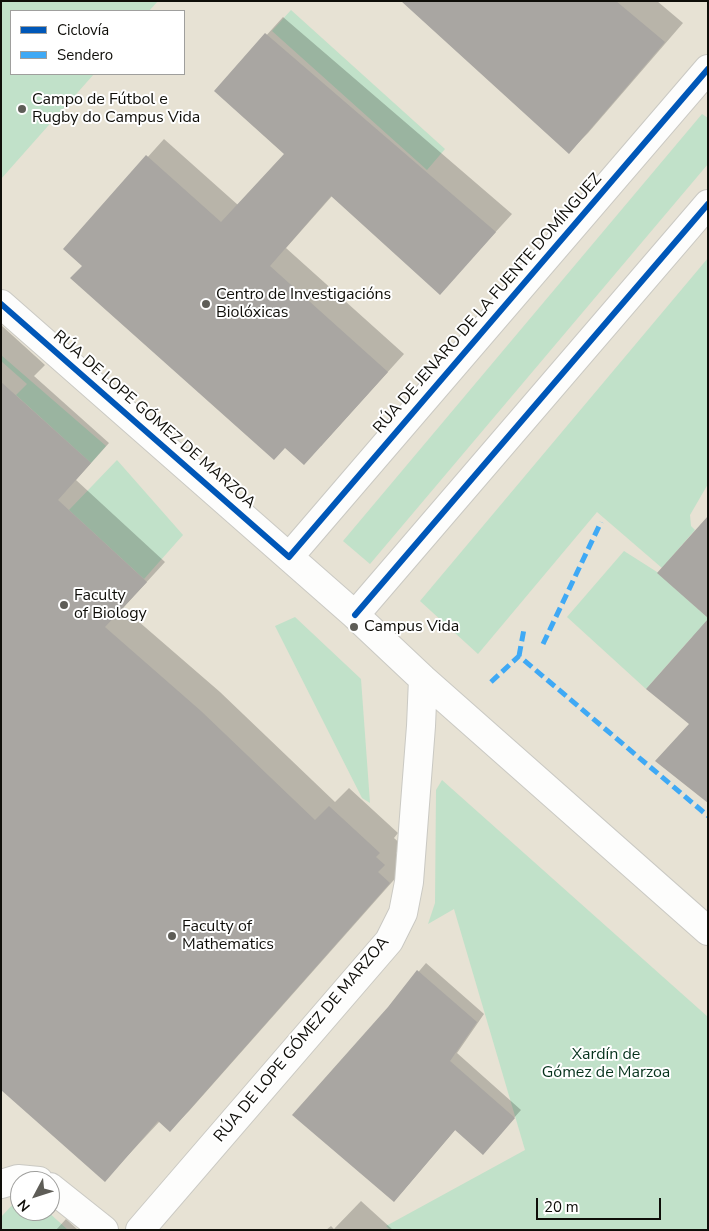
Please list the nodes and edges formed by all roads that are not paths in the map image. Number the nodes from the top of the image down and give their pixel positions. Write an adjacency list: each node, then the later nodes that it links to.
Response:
1 (708, 69): 4 (street, RÚA DE JENARO DE LA FUENTE DOMÍNGUEZ)
2 (708, 204): 5 (street)
3 (1, 304): 4 (street, RÚA DE LOPE GÓMEZ DE MARZOA)
4 (289, 557): 5 (street, RÚA DE LOPE GÓMEZ DE MARZOA)
5 (355, 615): 6 (street, RÚA DE LOPE GÓMEZ DE MARZOA)
6 (422, 678): 7 (street, RÚA DE LOPE GÓMEZ DE MARZOA); 10 (street, RÚA DE LOPE GÓMEZ DE MARZOA)
7 (708, 931)
8 (60, 1195): 9 (street)
9 (104, 1230)
10 (140, 1230)

